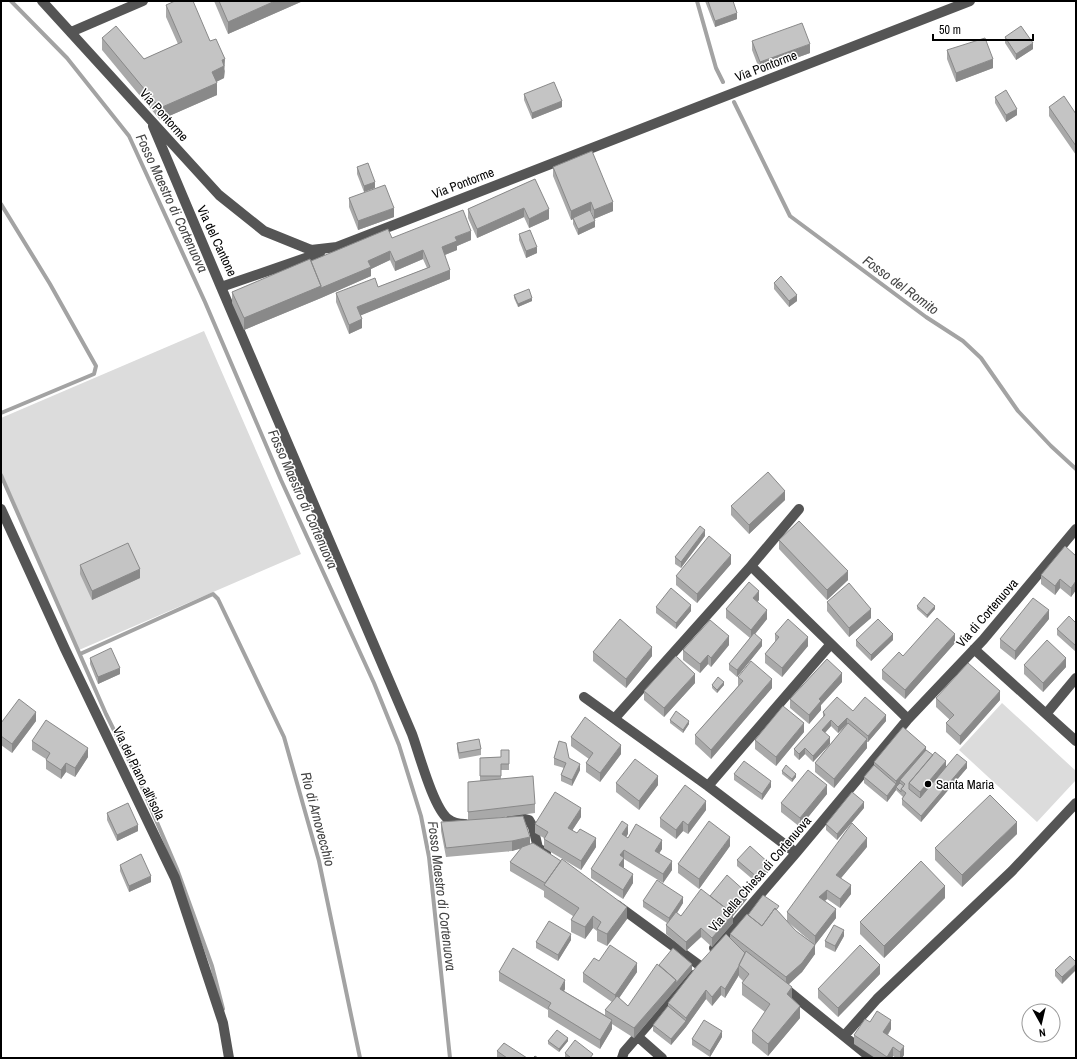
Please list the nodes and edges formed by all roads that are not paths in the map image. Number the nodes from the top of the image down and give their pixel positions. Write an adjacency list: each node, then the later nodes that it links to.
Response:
1 (42, 1): 4 (street, Via Pontorme)
2 (144, 1): 4 (street)
3 (970, 1): 6 (street, Via Pontorme)
4 (71, 32): 5 (street, Via Pontorme)
5 (150, 119): 6 (street, Via Pontorme); 7 (street, Via del Cantone)
6 (337, 247): 7 (street, Via del Cantone)
7 (221, 287): 24 (street)
8 (1, 509): 33 (street, Via del Piano all'isola)
9 (799, 509): 11 (street)
10 (1076, 529): 13 (street, Via di Cortenuova)
11 (751, 566): 12 (street); 18 (street)
12 (830, 644): 19 (street); 21 (street)
13 (974, 649): 16 (street, Via di Cortenuova); 17 (street)
14 (1076, 678): 17 (street)
15 (584, 697): 18 (street)
16 (915, 712): 19 (street, Via della Chiesa di Cortenuova)
17 (1046, 714): 20 (street)
18 (615, 718): 21 (street)
19 (908, 719): 25 (street, Via della Chiesa di Cortenuova)
20 (1076, 741)
21 (708, 786): 25 (street)
22 (1076, 803): 31 (street)
23 (499, 821): 26 (street)
24 (476, 824)
25 (796, 853): 28 (street, Via della Chiesa di Cortenuova)
26 (557, 862)
27 (609, 899): 28 (street)
28 (704, 960): 30 (street, Via della Chiesa di Cortenuova)
29 (771, 978): 31 (street)
30 (637, 1036): 32 (street, Via della Chiesa di Cortenuova); 34 (street)
31 (844, 1036): 35 (street)
32 (623, 1055)
33 (229, 1058)
34 (662, 1058)
35 (871, 1058)

